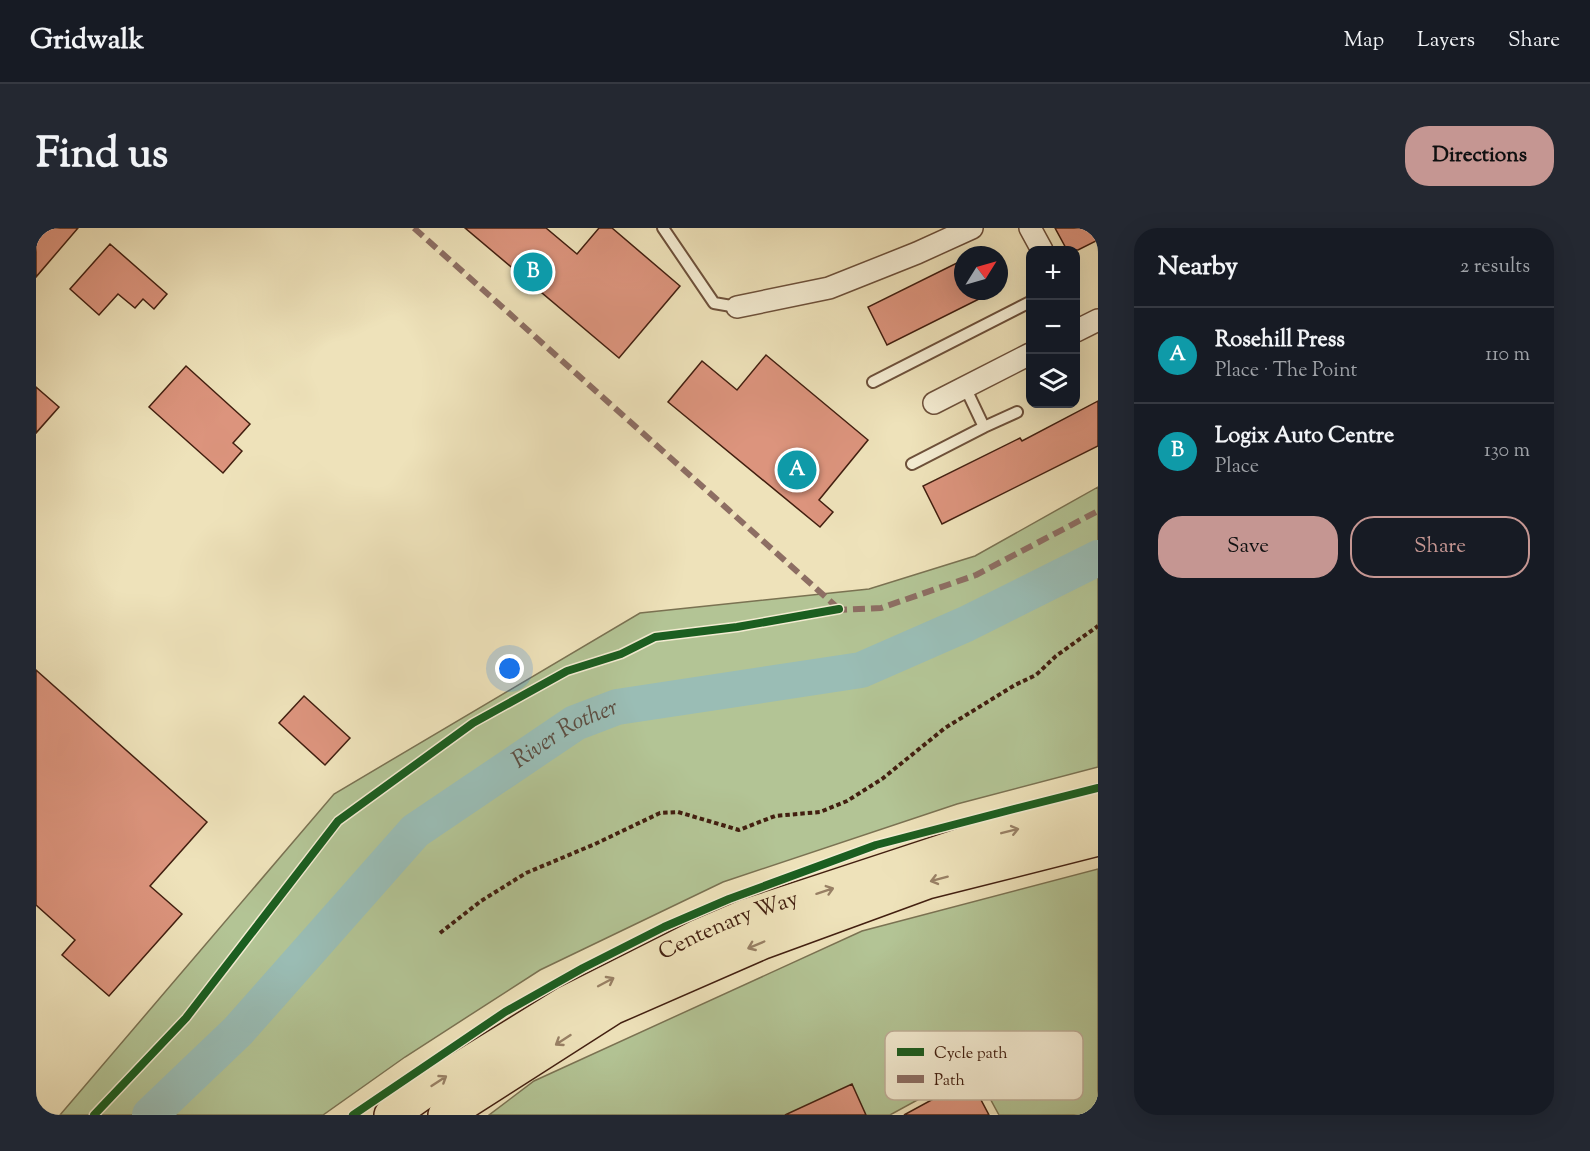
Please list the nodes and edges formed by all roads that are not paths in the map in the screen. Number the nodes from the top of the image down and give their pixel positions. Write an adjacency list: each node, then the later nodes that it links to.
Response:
1 (663, 228): 6 (lane)
2 (972, 228): 6 (street)
3 (1030, 228): 4 (street)
4 (1040, 246)
5 (1026, 304): 8 (lane)
6 (737, 307)
7 (1026, 356): 9 (street)
8 (873, 382)
9 (965, 387): 10 (street); 12 (lane)
10 (934, 403)
11 (1017, 412): 12 (lane)
12 (984, 427): 13 (lane)
13 (912, 464)
14 (1098, 809): 16 (main road, Centenary Way, one-way to 14)
15 (1098, 839): 17 (main road, Centenary Way, one-way to 17)
16 (391, 1115)
17 (446, 1115)

